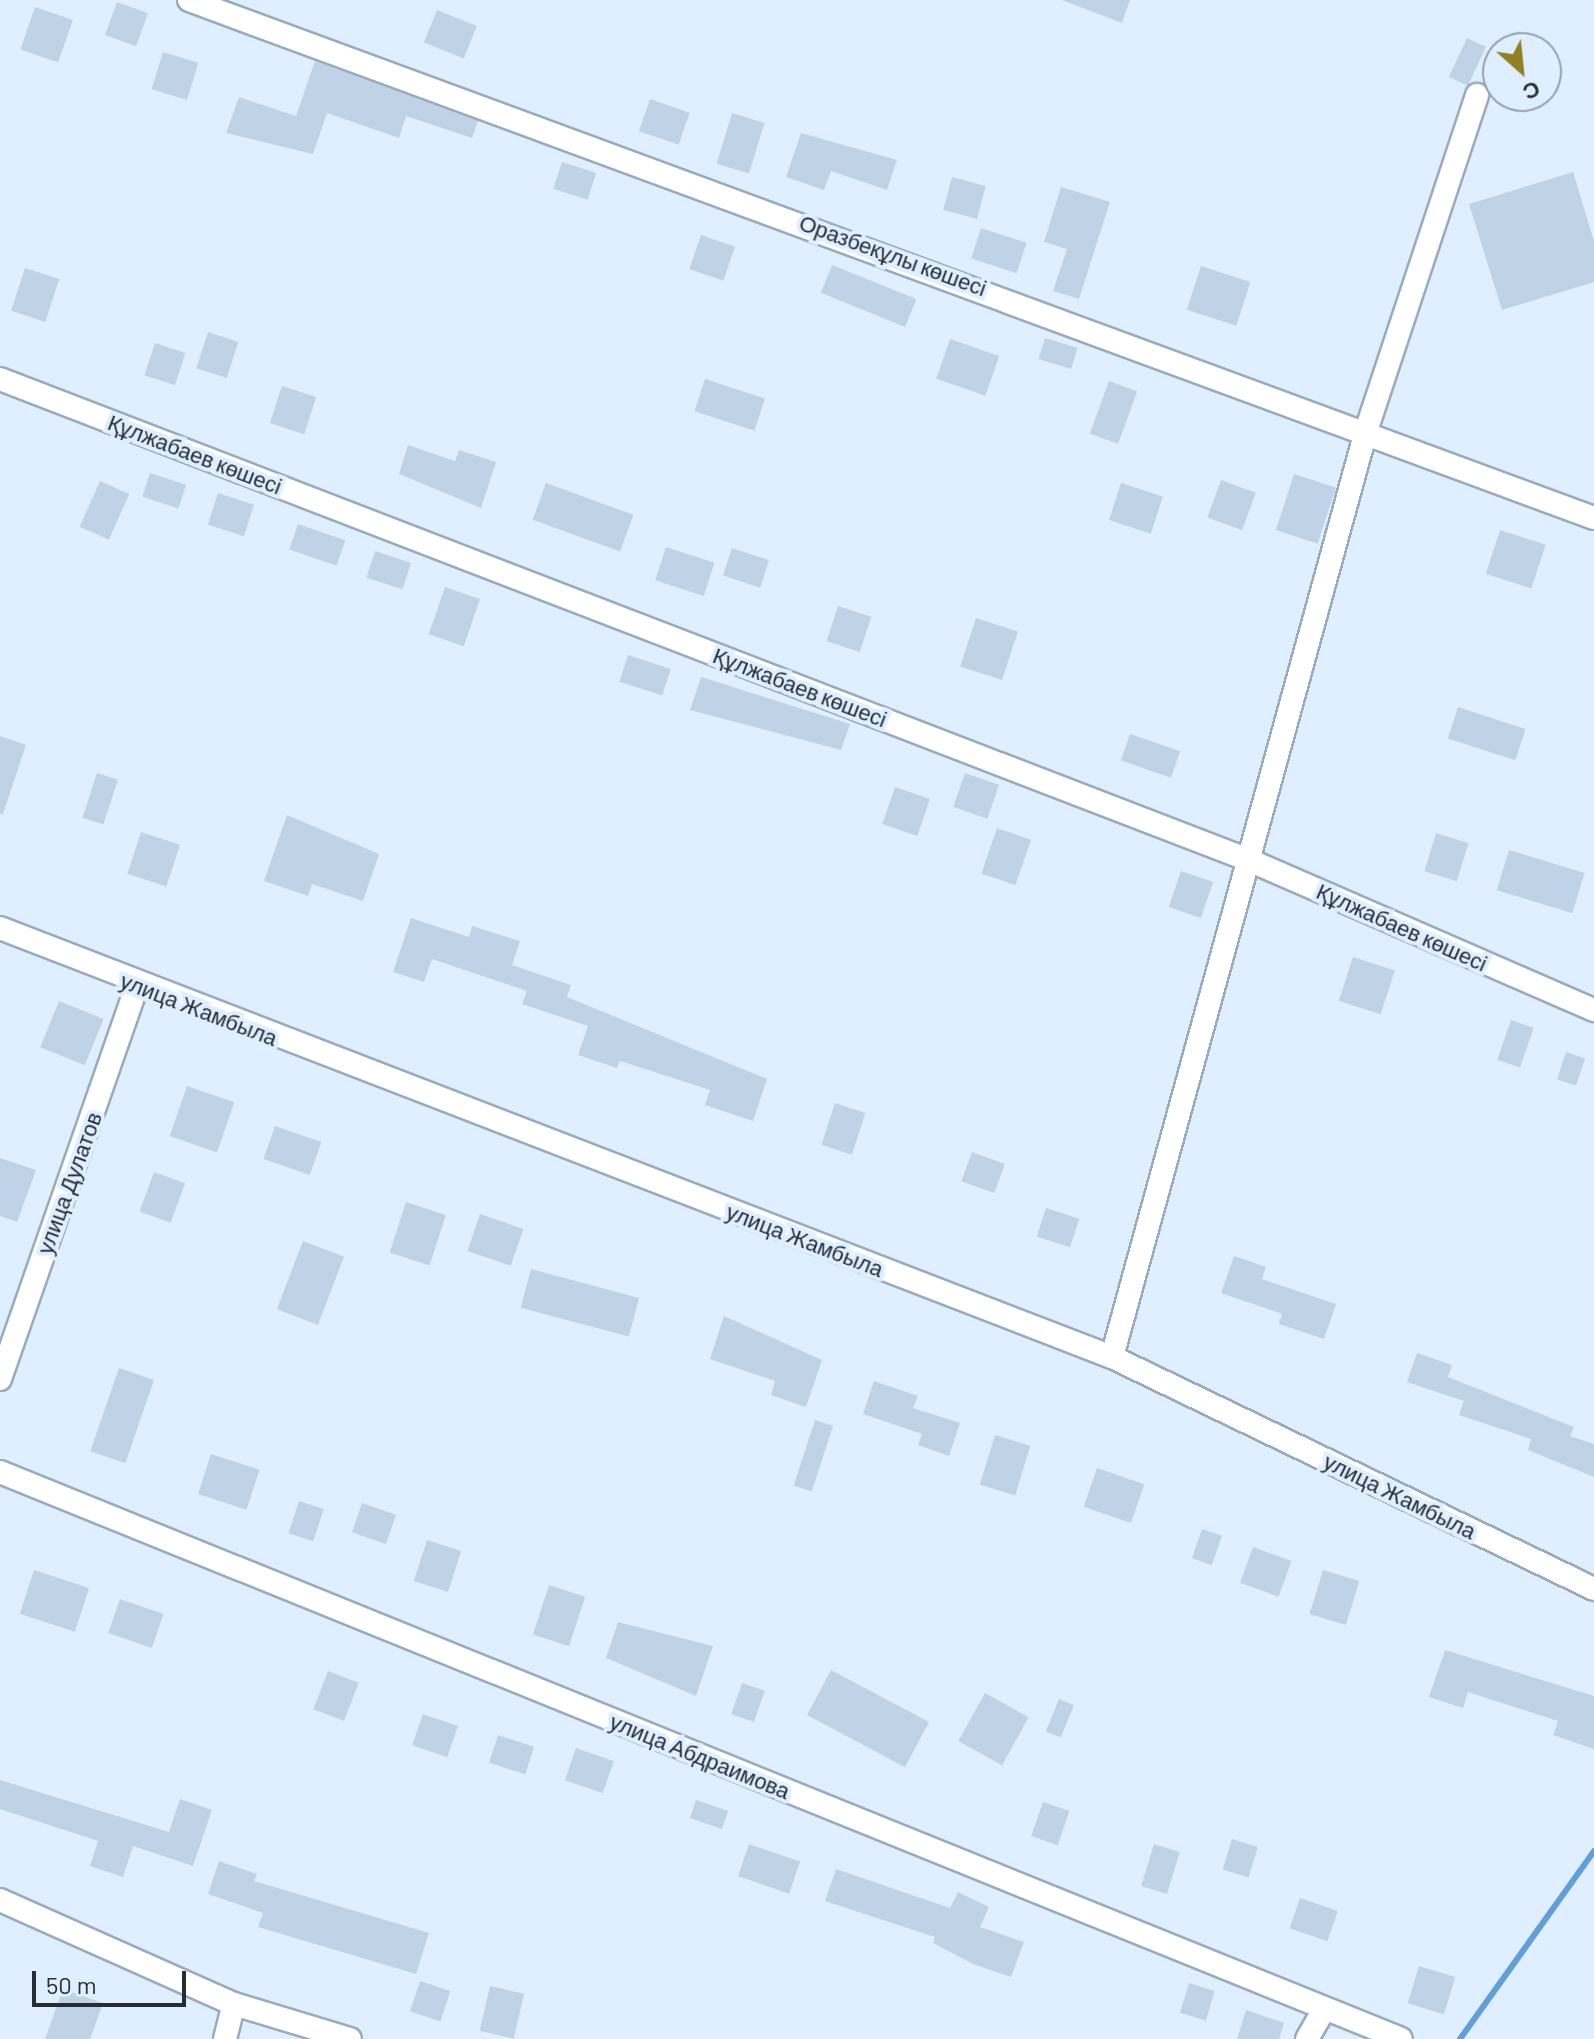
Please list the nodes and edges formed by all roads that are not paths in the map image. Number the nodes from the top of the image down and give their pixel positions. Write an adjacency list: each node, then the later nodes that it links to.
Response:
1 (189, 0): 4 (street, Оразбекұлы көшесі)
2 (1477, 95): 4 (street)
3 (0, 379): 6 (street, Құлжабаев көшесі)
4 (1366, 431): 5 (street, Оразбекұлы көшесі); 6 (street)
5 (1594, 518)
6 (1251, 861): 9 (street, Құлжабаев көшесі); 10 (street)
7 (0, 928): 8 (street, улица Жамбыла)
8 (137, 986): 10 (street, улица Жамбыла); 11 (street, улица Дулатов)
9 (1594, 1010)
10 (1112, 1357): 13 (street, улица Жамбыла)
11 (0, 1379)
12 (0, 1472): 16 (street, улица Абдраимова)
13 (1594, 1589)
14 (0, 1900): 15 (street)
15 (234, 2004): 17 (street); 18 (street)
16 (1324, 2009): 19 (street); 20 (street, улица Абдраимова)
17 (225, 2039)
18 (350, 2039)
19 (1307, 2039)
20 (1401, 2039)

